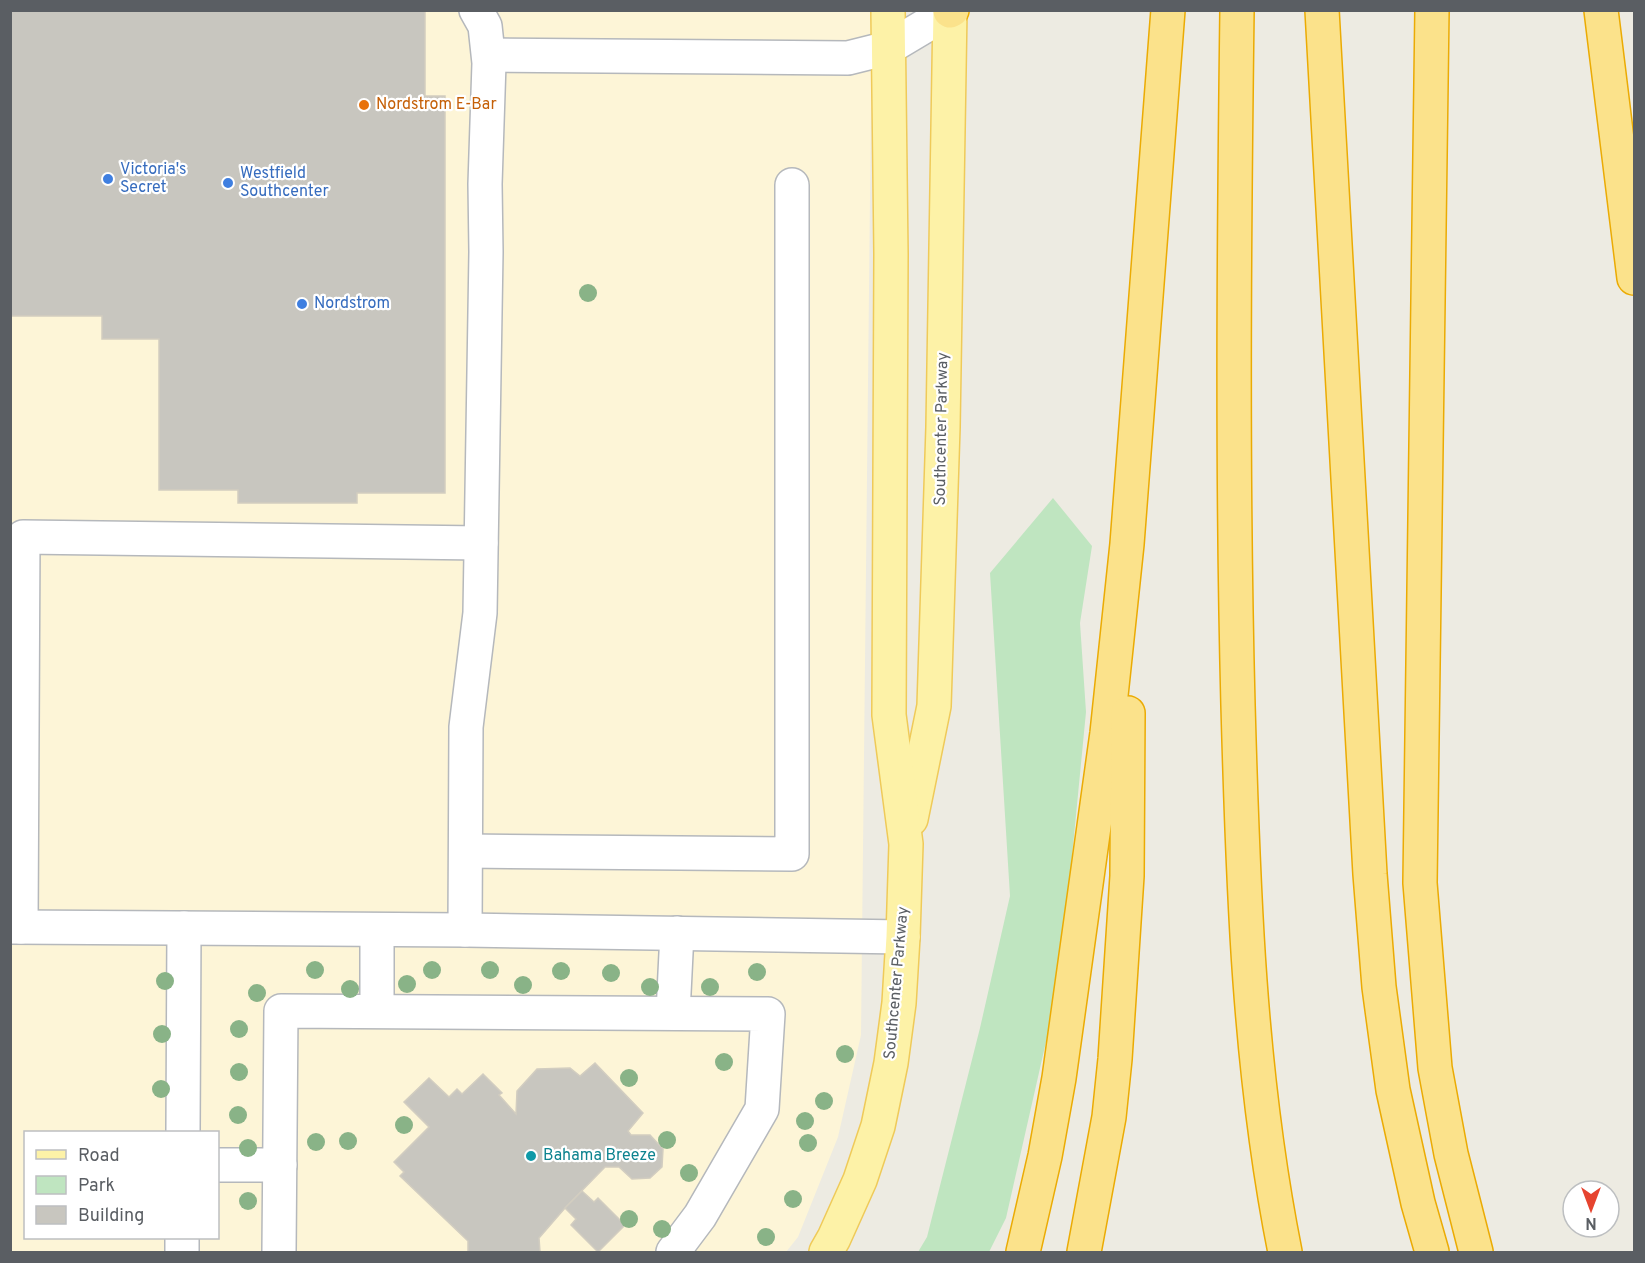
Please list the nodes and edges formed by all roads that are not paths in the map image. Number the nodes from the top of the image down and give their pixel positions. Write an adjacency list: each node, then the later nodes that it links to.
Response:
1 (476, 10): 10 (lane)
2 (888, 10): 9 (main road, Southcenter Parkway)
3 (1168, 10): 11 (highway)
4 (1237, 10): 34 (highway)
5 (1322, 10): 28 (highway)
6 (1432, 10): 35 (highway)
7 (1601, 10): 13 (highway)
8 (951, 11): 9 (lane); 15 (main road, Southcenter Parkway)
9 (888, 48): 10 (lane); 15 (main road, Southcenter Parkway)
10 (489, 55): 14 (lane)
11 (1155, 163): 32 (highway); 33 (highway)
12 (792, 185): 16 (lane)
13 (1635, 278)
14 (481, 543): 16 (lane); 17 (lane)
15 (906, 844): 22 (main road, Southcenter Parkway)
16 (465, 851): 20 (lane)
17 (16, 927): 18 (lane)
18 (184, 928): 19 (lane); 25 (lane)
19 (376, 930): 20 (lane); 23 (lane)
20 (465, 930): 21 (lane)
21 (677, 933): 22 (lane); 24 (lane)
22 (903, 937): 31 (main road, Southcenter Parkway)
23 (376, 1011): 24 (lane); 27 (lane)
24 (673, 1013): 30 (lane)
25 (183, 1131)
26 (219, 1165): 27 (lane)
27 (280, 1166): 29 (lane)
28 (1431, 1248)
29 (279, 1252)
30 (673, 1252)
31 (825, 1252)
32 (1023, 1252)
33 (1084, 1252)
34 (1286, 1252)
35 (1476, 1252)

